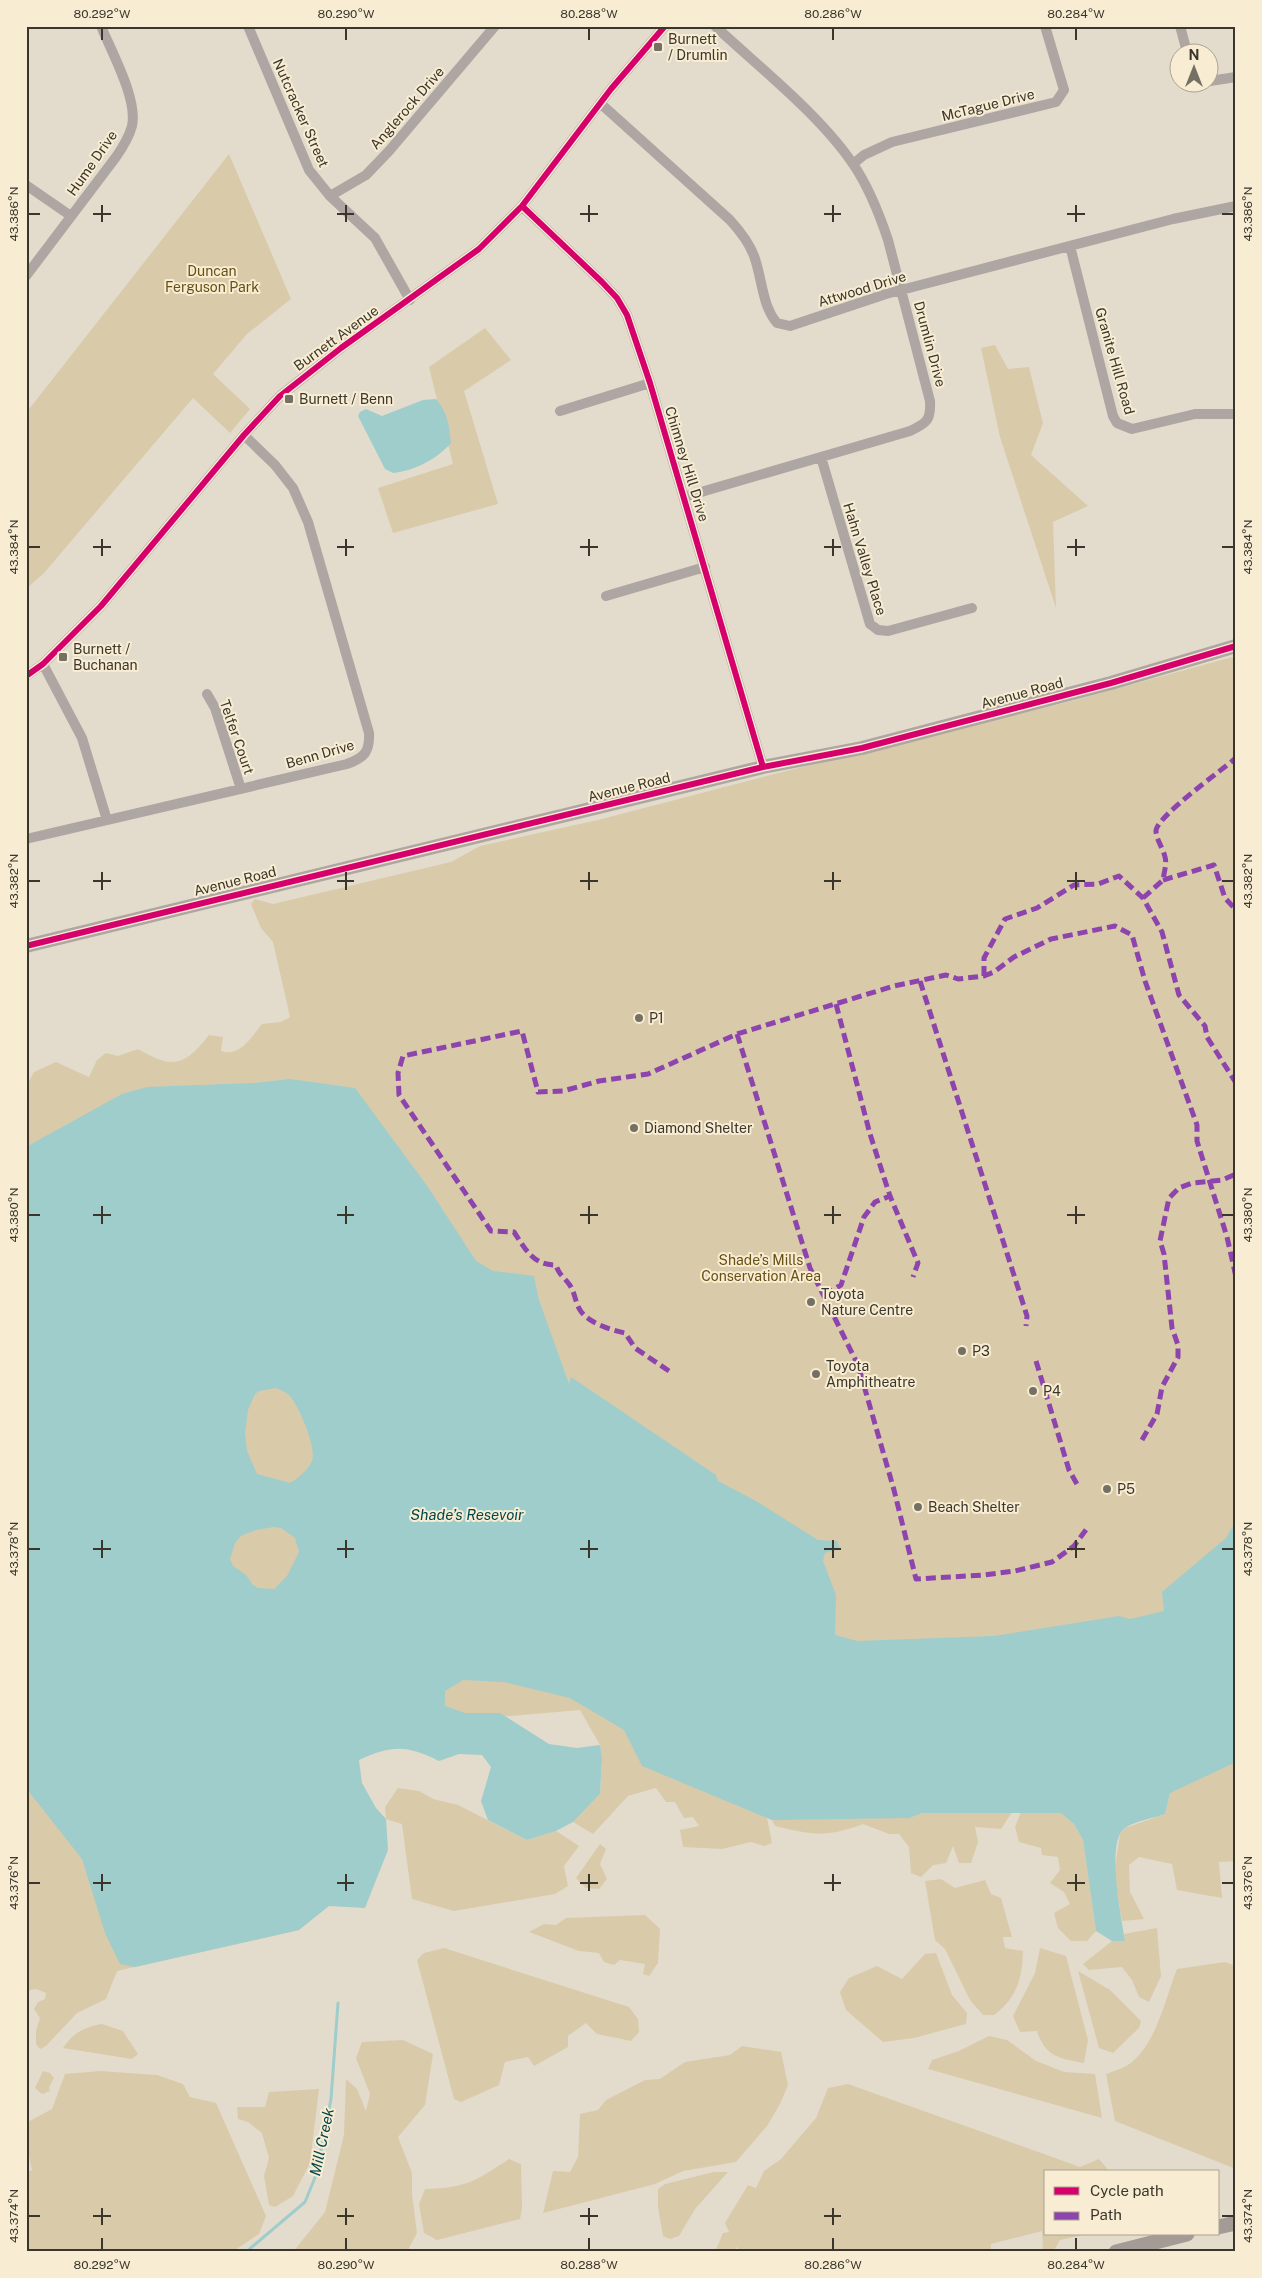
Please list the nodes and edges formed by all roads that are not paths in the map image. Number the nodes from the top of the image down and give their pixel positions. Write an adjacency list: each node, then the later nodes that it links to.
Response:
1 (101, 26): 17 (street, Hume Drive)
2 (248, 26): 14 (street, Nutcracker Street)
3 (495, 26): 14 (street, Anglerock Drive)
4 (665, 26): 11 (street, Burnett Avenue)
5 (715, 26): 12 (street, Drumlin Drive)
6 (1045, 26): 12 (street, McTague Drive)
7 (1180, 26): 8 (street)
8 (1184, 42)
9 (1236, 77): 10 (street)
10 (1220, 79)
11 (600, 104): 15 (street, Burnett Avenue); 20 (street, Attwood Drive)
12 (853, 164): 20 (street, Drumlin Drive)
13 (26, 185): 17 (street)
14 (330, 196): 21 (street, Nutcracker Street)
15 (522, 206): 21 (street, Burnett Avenue); 22 (street, Chimney Hill Drive)
16 (1236, 206): 18 (street, Attwood Drive)
17 (71, 216): 19 (street, Hume Drive)
18 (1070, 246): 20 (street, Attwood Drive); 24 (street, Granite Hill Road)
19 (26, 276)
20 (901, 290): 26 (street, Drumlin Drive)
21 (410, 300): 25 (street, Burnett Avenue)
22 (650, 383): 23 (street); 27 (street, Chimney Hill Drive)
23 (560, 411)
24 (1236, 414)
25 (244, 435): 32 (street, Burnett Avenue); 36 (street, Benn Drive)
26 (820, 457): 27 (street, Drumlin Drive); 30 (street, Hahn Valley Place)
27 (684, 497): 28 (street, Chimney Hill Drive)
28 (704, 567): 29 (street); 35 (street, Chimney Hill Drive)
29 (606, 596)
30 (972, 608)
31 (1236, 646): 35 (street, Avenue Road)
32 (43, 664): 33 (street, Burnett Avenue); 37 (street)
33 (26, 676)
34 (207, 694): 36 (street, Telfer Court)
35 (763, 766): 39 (street, Avenue Road)
36 (241, 789): 37 (street, Benn Drive)
37 (107, 820): 38 (street, Benn Drive)
38 (26, 839)
39 (26, 946)
40 (1236, 2223): 41 (main road)
41 (1220, 2227)
42 (1179, 2236): 43 (main road)
43 (1116, 2252)

